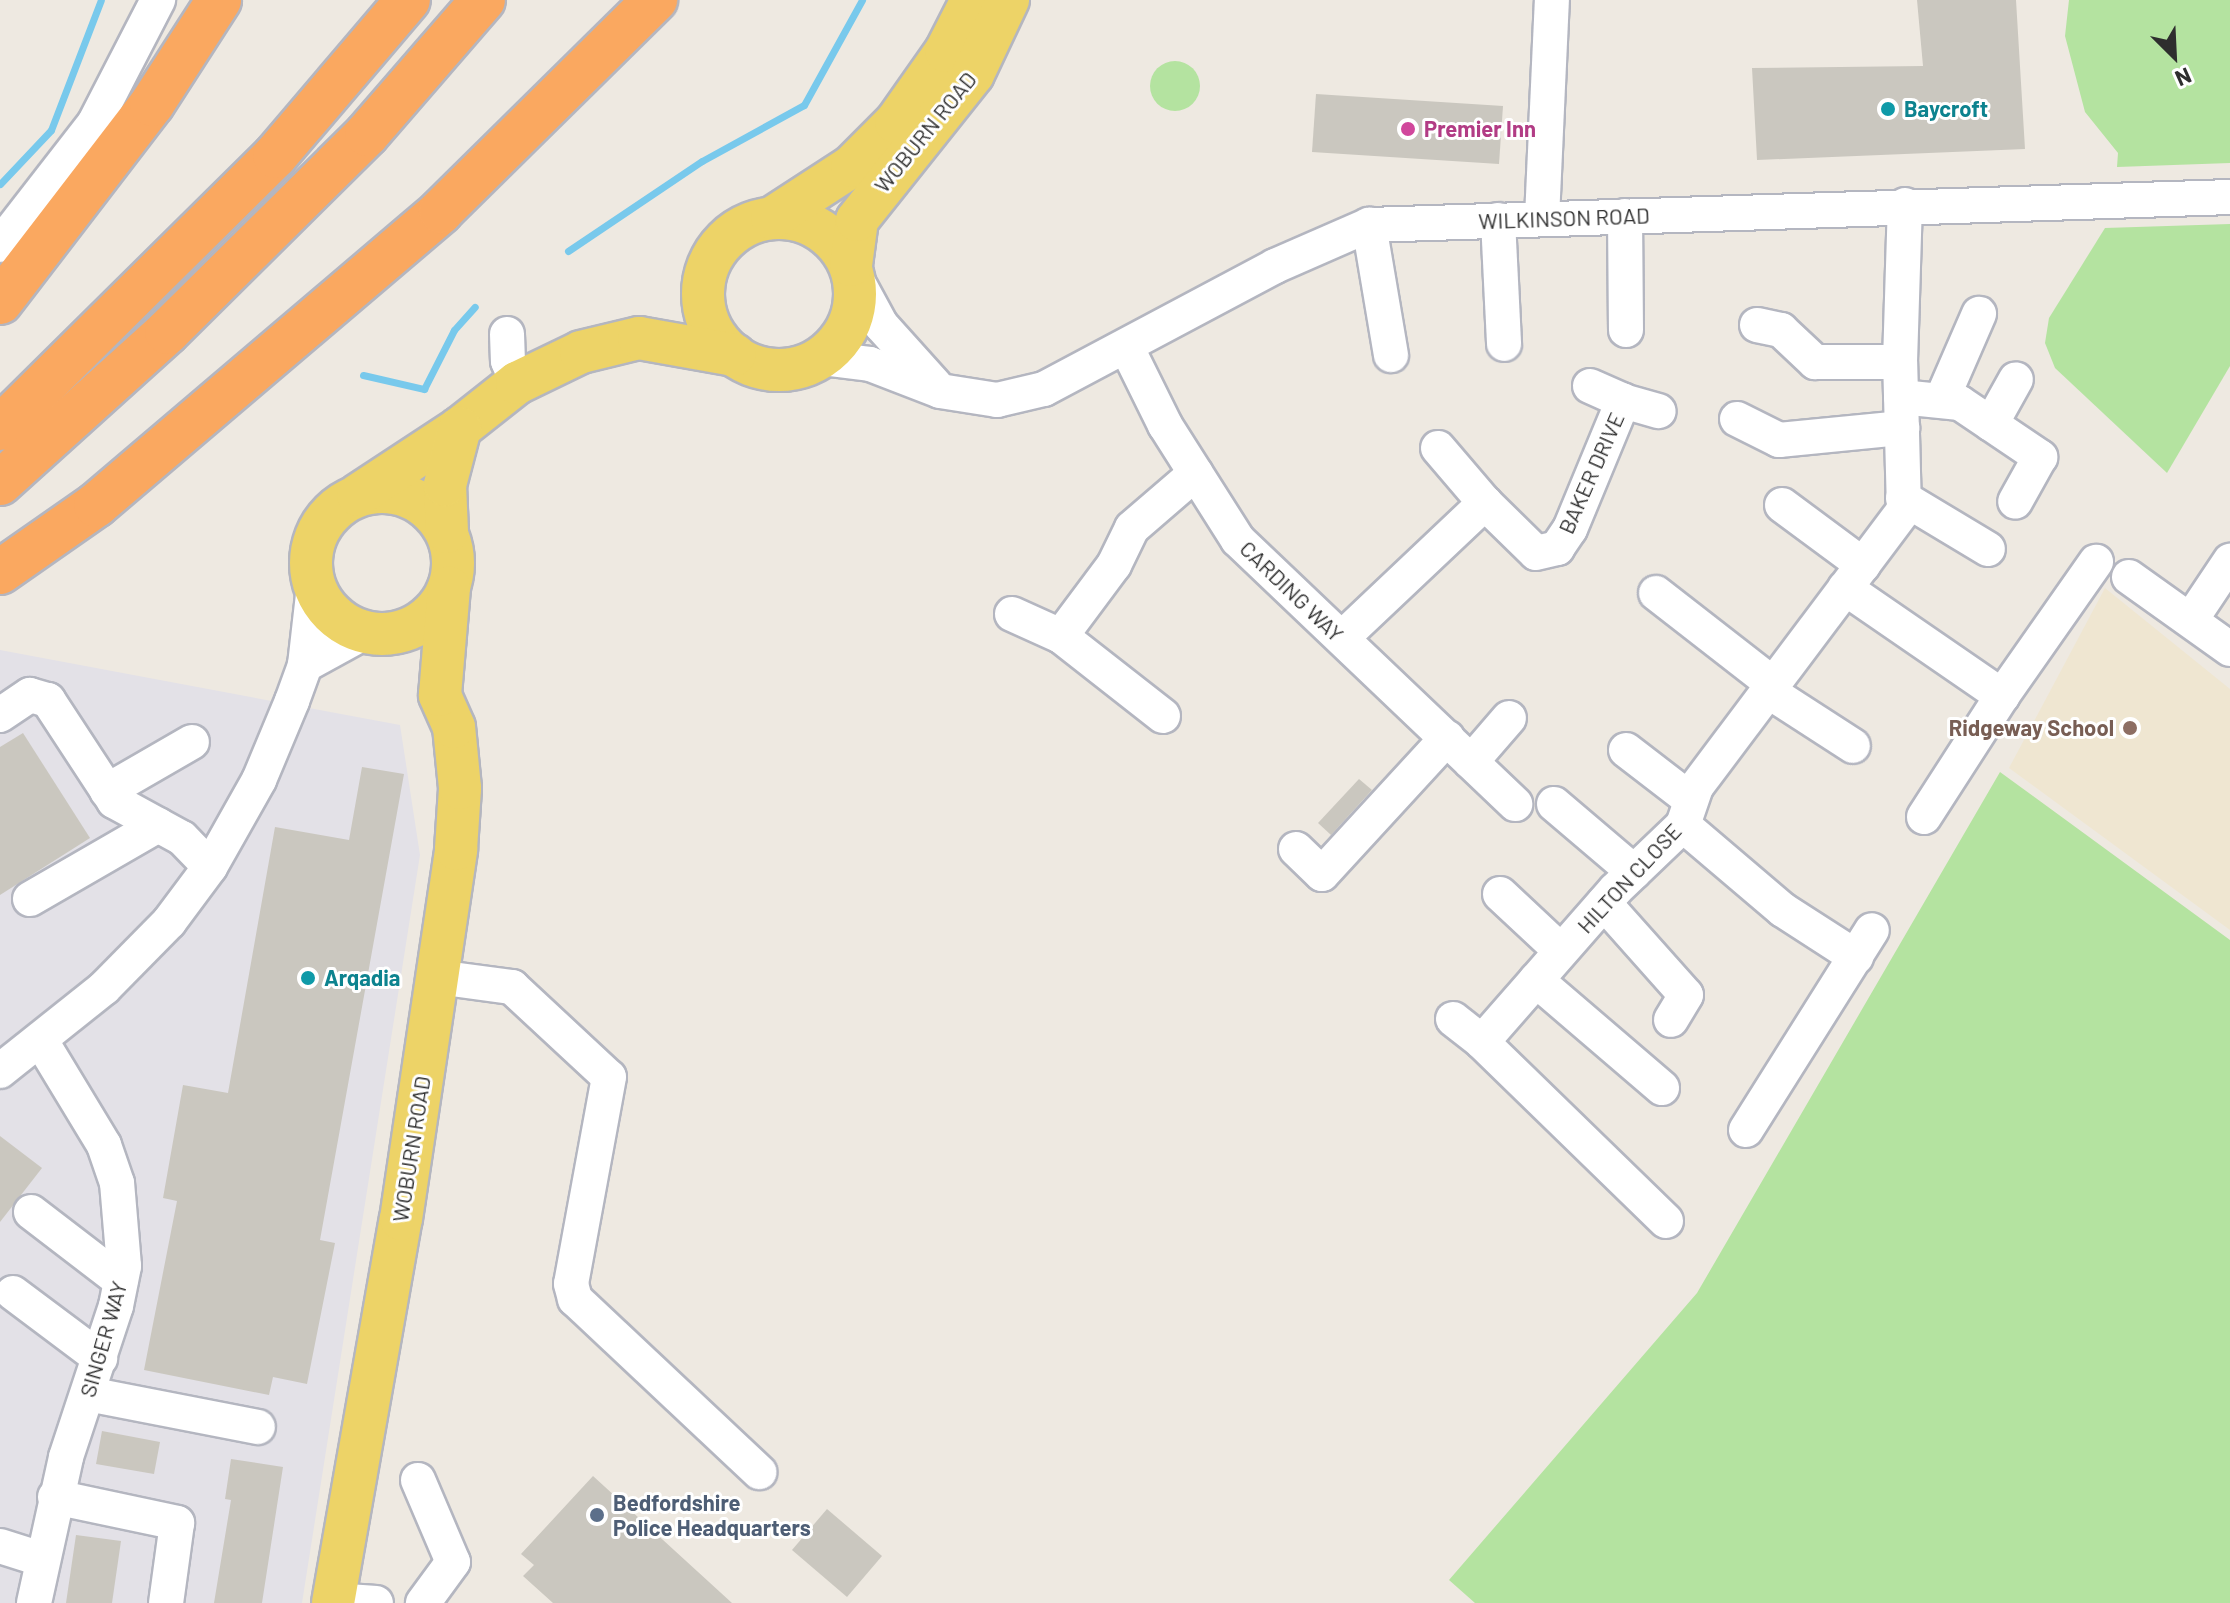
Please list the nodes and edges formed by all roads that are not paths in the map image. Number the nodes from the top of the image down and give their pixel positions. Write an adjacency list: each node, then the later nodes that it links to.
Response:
1 (158, 0): 16 (street)
2 (219, 0): 19 (highway)
3 (408, 0): 41 (highway)
4 (483, 0): 45 (highway)
5 (655, 0): 55 (highway)
6 (972, 0): 12 (main road, WOBURN ROAD)
7 (1008, 0): 17 (main road, WOBURN ROAD)
8 (1552, 0): 13 (street)
9 (2230, 197): 10 (street, WILKINSON ROAD)
10 (1905, 205): 11 (street, WILKINSON ROAD); 30 (street, HILTON CLOSE)
11 (1625, 216): 13 (street, WILKINSON ROAD); 22 (street)
12 (772, 218): 17 (main road); 18 (main road)
13 (1542, 218): 14 (street, WILKINSON ROAD)
14 (1498, 220): 15 (street, WILKINSON ROAD); 25 (street)
15 (1369, 225): 26 (street, WILKINSON ROAD); 28 (street)
16 (0, 245)
17 (852, 270): 29 (main road); 34 (street)
18 (703, 283): 24 (main road); 27 (main road)
19 (0, 302)
20 (1979, 314): 35 (street)
21 (1757, 325): 30 (street)
22 (1626, 330)
23 (507, 334): 32 (street)
24 (639, 338): 27 (main road); 32 (main road)
25 (1504, 344)
26 (1127, 348): 34 (street, WILKINSON ROAD); 44 (street, CARDING WAY)
27 (734, 355): 29 (main road)
28 (1391, 355)
29 (821, 358): 34 (street, WILKINSON ROAD)
30 (1900, 362): 38 (street, HILTON CLOSE)
31 (2016, 379): 40 (street)
32 (517, 383): 42 (main road)
33 (1590, 386): 36 (street, BAKER DRIVE)
34 (940, 391)
35 (1942, 399): 38 (street); 40 (street)
36 (1623, 401): 37 (street, BAKER DRIVE); 49 (street, BAKER DRIVE)
37 (1659, 411)
38 (1901, 412): 39 (street); 47 (street, HILTON CLOSE)
39 (1737, 419)
40 (1991, 424): 48 (street)
41 (0, 428)
42 (460, 428): 46 (main road); 51 (main road)
43 (1438, 448): 49 (street, BAKER DRIVE)
44 (1196, 473): 64 (street); 65 (street, CARDING WAY)
45 (0, 483)
46 (357, 495): 51 (main road); 58 (main road)
47 (1903, 498): 52 (street); 56 (street, HILTON CLOSE)
48 (2015, 502)
49 (1485, 503): 65 (street)
50 (1782, 505): 56 (street)
51 (447, 532): 59 (main road)
52 (1988, 549)
53 (2230, 561): 62 (street)
54 (2096, 562): 70 (street)
55 (0, 572)
56 (1854, 576): 68 (street, HILTON CLOSE); 70 (street)
57 (2129, 577): 62 (street)
58 (314, 586): 63 (main road); 67 (street)
59 (449, 587): 63 (main road); 69 (main road, WOBURN ROAD)
60 (1656, 593): 68 (street)
61 (1012, 614): 64 (street)
62 (2192, 618): 66 (street)
63 (369, 633): 67 (street); 69 (main road, WOBURN ROAD)
64 (1061, 636): 72 (street)
65 (1342, 638): 74 (street, CARDING WAY)
66 (2230, 649)
67 (305, 665): 86 (street)
68 (1770, 687): 76 (street); 82 (street, HILTON CLOSE)
69 (440, 695): 92 (main road, WOBURN ROAD)
70 (2002, 696): 83 (street)
71 (0, 715): 79 (street)
72 (1163, 716)
73 (1509, 718): 78 (street)
74 (1447, 738): 78 (street, CARDING WAY); 85 (street)
75 (192, 742): 79 (street)
76 (1853, 746)
77 (1626, 750): 82 (street)
78 (1471, 762): 80 (street, CARDING WAY)
79 (107, 791): 84 (street)
80 (1515, 804)
81 (1554, 804): 87 (street)
82 (1687, 812): 87 (street, HILTON CLOSE); 100 (street)
83 (1924, 817)
84 (158, 825): 86 (street); 89 (street)
85 (1296, 849)
86 (210, 867): 96 (street)
87 (1634, 872): 90 (street, HILTON CLOSE)
88 (1500, 894): 91 (street)
89 (30, 899)
90 (1604, 903): 91 (street, HILTON CLOSE); 95 (street)
91 (1561, 951): 93 (street, HILTON CLOSE)
92 (437, 977): 108 (street); 113 (main road, WOBURN ROAD)
93 (1536, 980): 97 (street, HILTON CLOSE); 99 (street)
94 (1453, 1019): 97 (street)
95 (1671, 1020)
96 (41, 1041): 98 (street); 103 (street, SINGER WAY)
97 (1482, 1042): 102 (street)
98 (0, 1071)
99 (1662, 1088)
100 (1746, 1130)
101 (31, 1212): 103 (street)
102 (1666, 1221)
103 (121, 1281): 105 (street, SINGER WAY)
104 (13, 1293): 105 (street)
105 (100, 1358): 106 (street, SINGER WAY)
106 (88, 1394): 107 (street); 110 (street, SINGER WAY)
107 (258, 1427)
108 (759, 1472)
109 (418, 1480): 117 (street)
110 (55, 1497): 112 (street, SINGER WAY); 115 (street)
111 (0, 1546): 112 (street)
112 (41, 1559): 114 (street, SINGER WAY)
113 (333, 1601): 116 (street)
114 (34, 1603)
115 (166, 1603)
116 (376, 1603)
117 (423, 1603)

